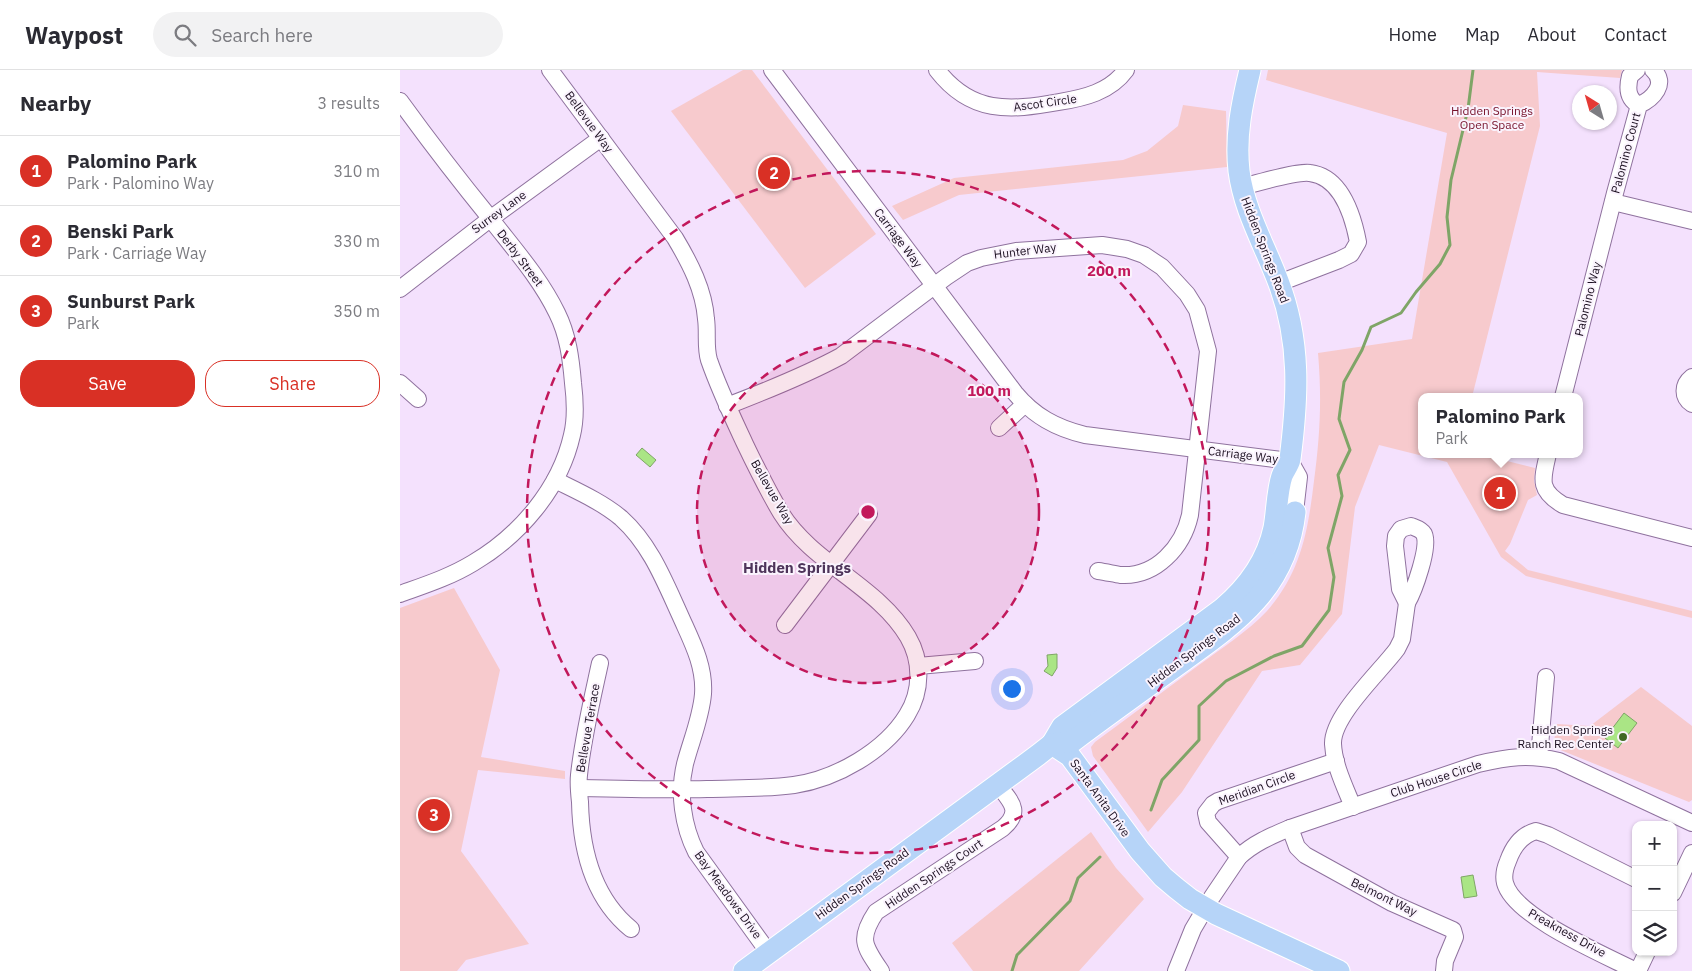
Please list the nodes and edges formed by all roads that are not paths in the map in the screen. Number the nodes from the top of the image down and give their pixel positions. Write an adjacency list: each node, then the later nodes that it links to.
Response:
1 (550, 70): 10 (street, Bellevue Way)
2 (772, 70): 16 (street, Carriage Way)
3 (937, 70): 4 (street, Ascot Circle)
4 (1126, 70)
5 (1250, 70): 11 (main road, Hidden Springs Road)
6 (1637, 70): 8 (street, Palomino Court)
7 (1653, 70): 8 (street, Palomino Court)
8 (1639, 105): 12 (street, Palomino Court)
9 (402, 110): 13 (street, Derby Street)
10 (601, 138): 13 (street, Surrey Lane); 24 (street, Bellevue Way)
11 (1242, 187): 15 (main road, Hidden Springs Road); 15 (street)
12 (1613, 202): 14 (street); 20 (street, Palomino Way)
13 (490, 219): 17 (street, Surrey Lane); 29 (street, Derby Street)
14 (1692, 221)
15 (1279, 283): 28 (main road, Hidden Springs Road)
16 (934, 285): 22 (street, Carriage Way); 24 (street, Hunter Way); 26 (street, Hunter Way)
17 (400, 289)
18 (1692, 377): 23 (street)
19 (400, 383): 21 (street)
20 (1564, 393)
21 (418, 399)
22 (1025, 404): 25 (street); 26 (street, Carriage Way)
23 (1692, 404)
24 (727, 406): 33 (street, Bellevue Way)
25 (999, 428)
26 (1196, 450): 28 (street, Carriage Way); 34 (street, Hunter Way)
27 (1547, 458): 32 (street)
28 (1290, 461): 30 (street, Hidden Springs Road); 42 (main road, Hidden Springs Road)
29 (555, 480): 35 (street, Derby Street); 47 (street, Bay Meadows Drive)
30 (1294, 512): 42 (main road, Hidden Springs Road)
31 (869, 514): 33 (street)
32 (1692, 538)
33 (830, 565): 37 (street); 40 (street, Bellevue Way)
34 (1098, 571)
35 (400, 594)
36 (1407, 603): 44 (street)
37 (785, 625)
38 (975, 661): 40 (street)
39 (600, 663): 46 (street, Bellevue Terrace)
40 (918, 666): 47 (street, Bellevue Way)
41 (1546, 677): 43 (street)
42 (1052, 744): 45 (main road, Hidden Springs Road); 55 (main road, Santa Anita Drive)
43 (1539, 757): 48 (street, Club House Circle); 49 (street, Club House Circle)
44 (1336, 761): 48 (street); 52 (street, Meridian Circle)
45 (998, 785): 57 (main road, Hidden Springs Road); 60 (street, Hidden Springs Court)
46 (579, 788): 47 (street, Bellevue Way); 56 (street, Bellevue Terrace)
47 (683, 789): 57 (street, Bay Meadows Drive)
48 (1353, 807): 50 (street, Club House Circle)
49 (1692, 823)
50 (1290, 828): 52 (street, Club House Circle); 64 (street, Belmont Way)
51 (1692, 853): 54 (street)
52 (1239, 857): 55 (street, Club House Circle)
53 (1632, 877): 65 (street, Preakness Drive)
54 (1677, 885)
55 (1202, 914): 61 (street); 62 (main road, Santa Anita Drive); 63 (main road, Santa Anita Drive)
56 (631, 929)
57 (769, 953): 59 (main road, Hidden Springs Road)
58 (1645, 956): 65 (street)
59 (744, 971)
60 (880, 971)
61 (1176, 971)
62 (1304, 971)
63 (1339, 971)
64 (1444, 971)
65 (1637, 971)

